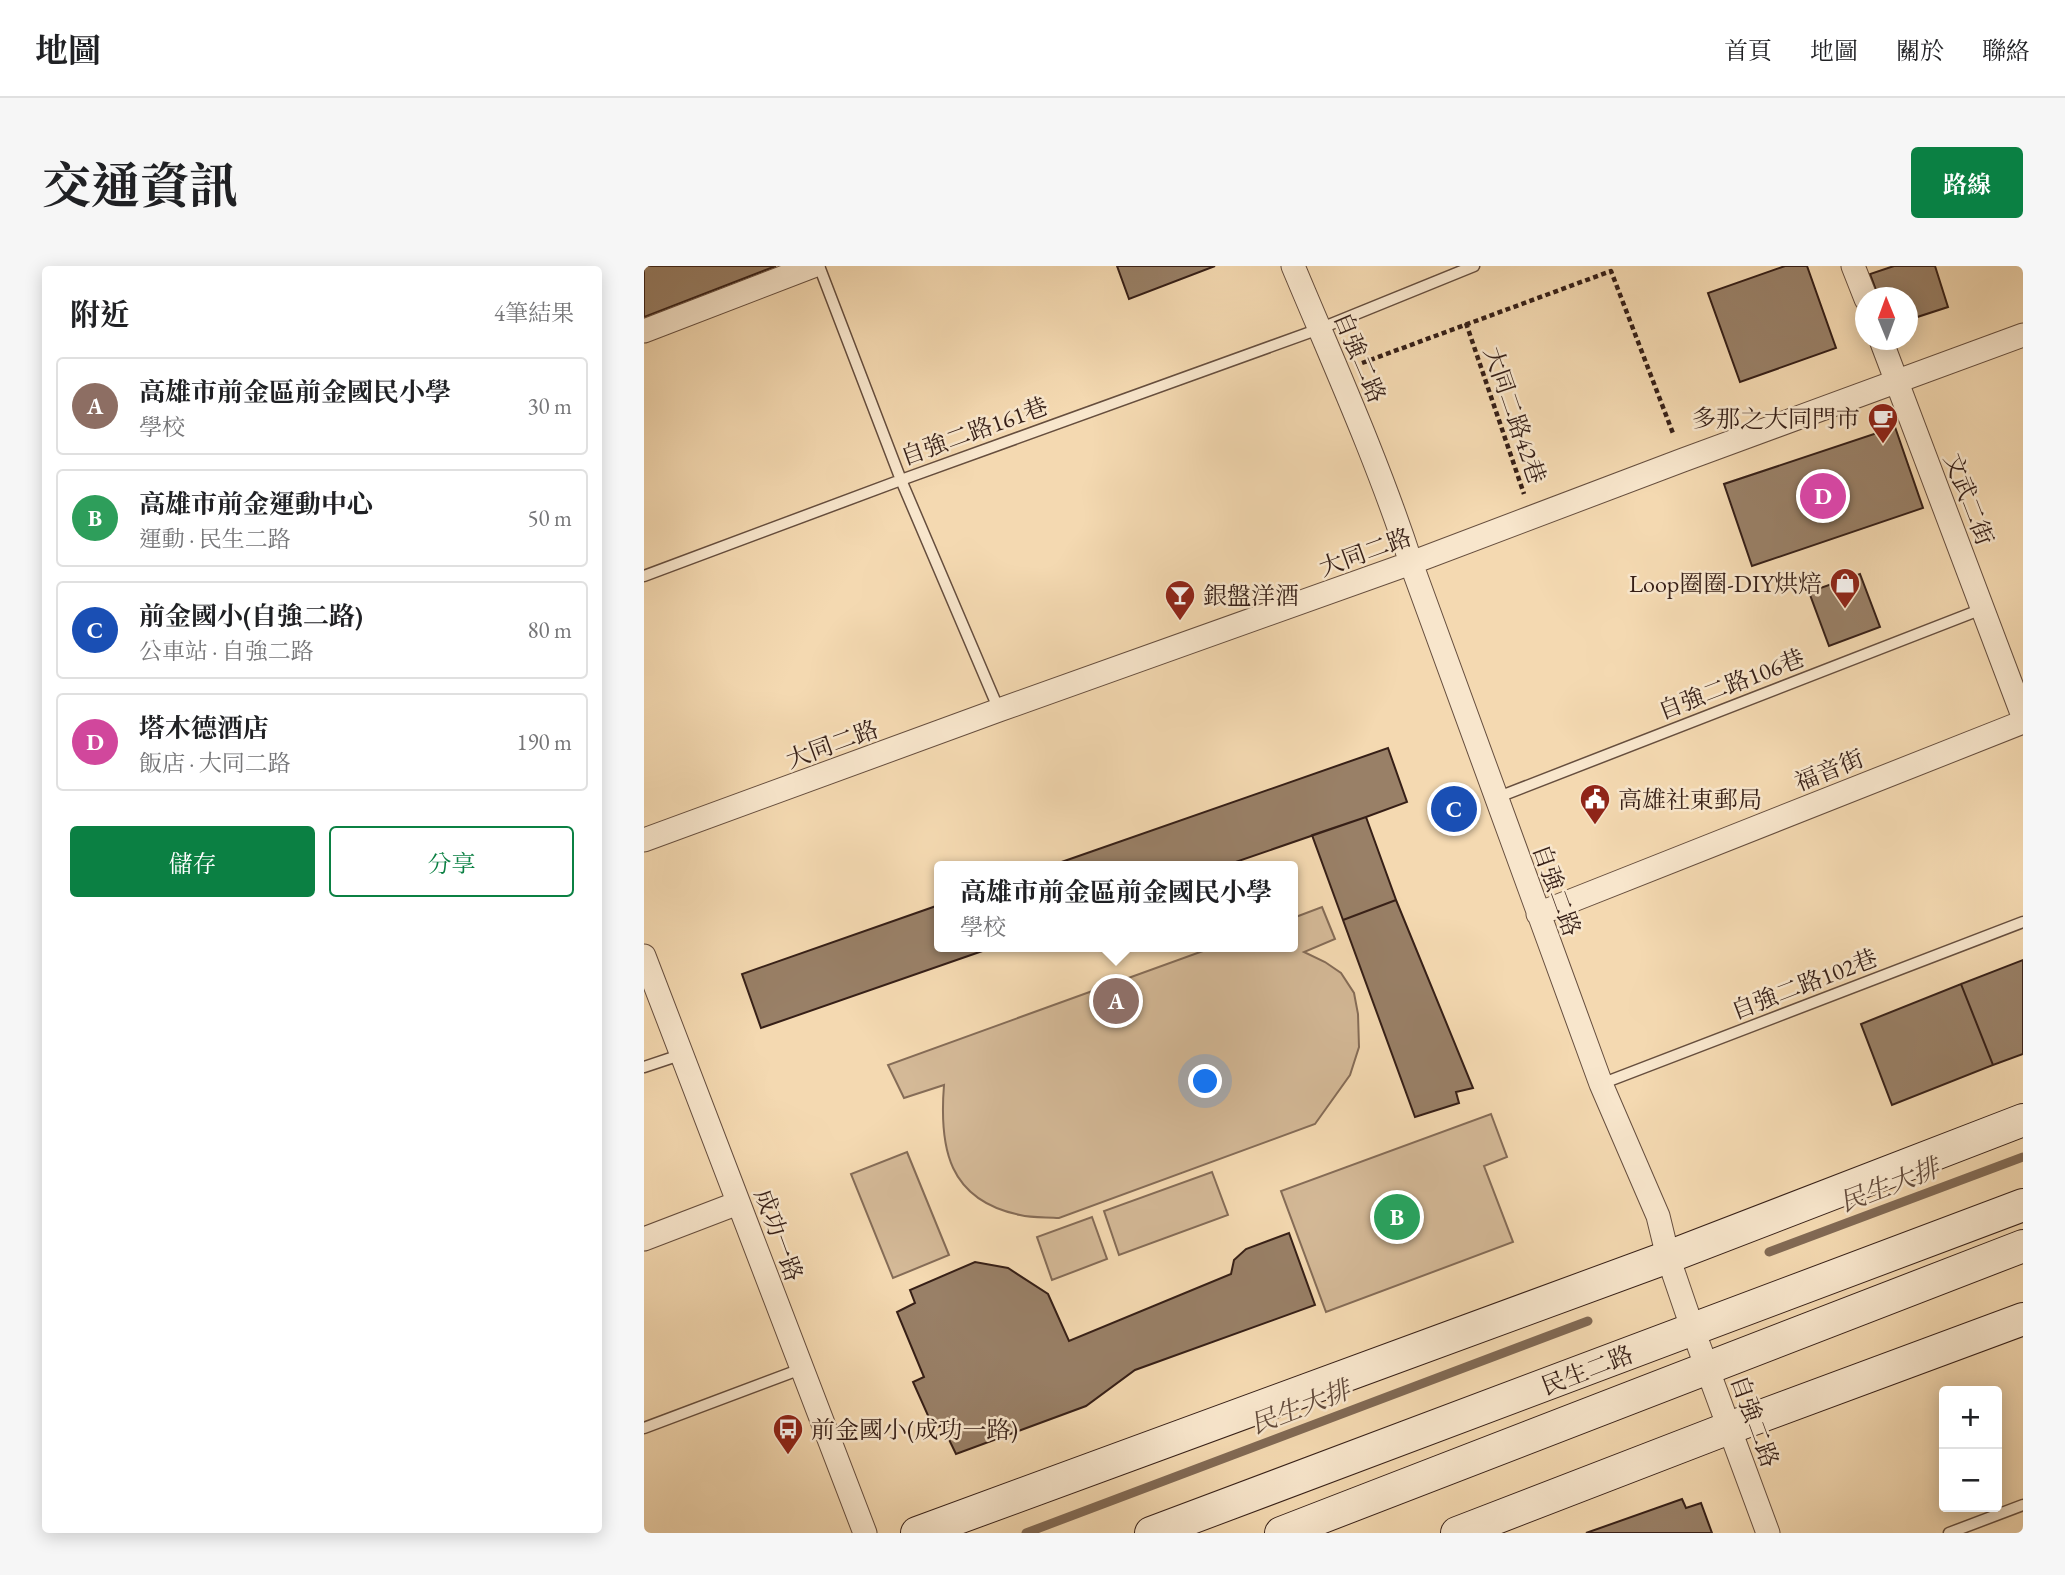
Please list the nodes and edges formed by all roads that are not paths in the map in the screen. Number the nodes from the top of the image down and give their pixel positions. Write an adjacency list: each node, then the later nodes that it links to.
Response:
1 (813, 266): 8 (street)
2 (819, 266): 12 (lane)
3 (1293, 266): 7 (street, 自強二路)
4 (1474, 266): 7 (lane, 自強二路161巷)
5 (1853, 266): 6 (street)
6 (1861, 287)
7 (1320, 329): 12 (lane, 自強二路161巷); 13 (street, 自強二路)
8 (644, 331)
9 (2023, 335): 11 (street, 大同二路)
10 (1885, 350): 11 (street, 文武二街)
11 (1896, 381): 13 (street, 大同二路); 15 (street, 文武二街)
12 (901, 480): 14 (lane, 自強二路161巷); 16 (lane)
13 (1411, 563): 16 (street, 大同二路); 19 (street, 自強二路)
14 (644, 576)
15 (1982, 609): 17 (street, 文武二街); 19 (lane, 自強二路106巷)
16 (999, 710): 20 (street, 大同二路)
17 (2023, 716)
18 (2023, 722): 21 (street, 福音街)
19 (1496, 798): 21 (street, 自強二路)
20 (644, 840)
21 (1538, 914): 26 (street, 自強二路)
22 (2023, 922): 26 (lane, 自強二路102巷)
23 (644, 956): 24 (street, 成功一路)
24 (683, 1054): 25 (lane); 28 (street, 成功一路)
25 (644, 1068)
26 (1601, 1084): 32 (street, 自強二路)
27 (2023, 1120): 32 (main road)
28 (738, 1203): 30 (street); 35 (street, 成功一路)
29 (2023, 1205): 34 (main road, 民生二路)
30 (644, 1239)
31 (2023, 1247): 36 (main road, 民生二路)
32 (1668, 1257): 34 (street, 自強二路); 41 (main road)
33 (2023, 1319): 38 (main road)
34 (1693, 1330): 36 (street, 自強二路); 42 (main road, 民生二路)
35 (801, 1369): 37 (lane); 40 (street, 成功一路)
36 (1708, 1370): 38 (street, 自強二路); 43 (main road, 民生二路)
37 (644, 1428)
38 (1729, 1428): 44 (main road); 45 (street, 自強二路)
39 (2023, 1505): 46 (lane)
40 (865, 1533)
41 (917, 1533)
42 (1151, 1533)
43 (1281, 1533)
44 (1457, 1533)
45 (1768, 1533)
46 (1949, 1533)

